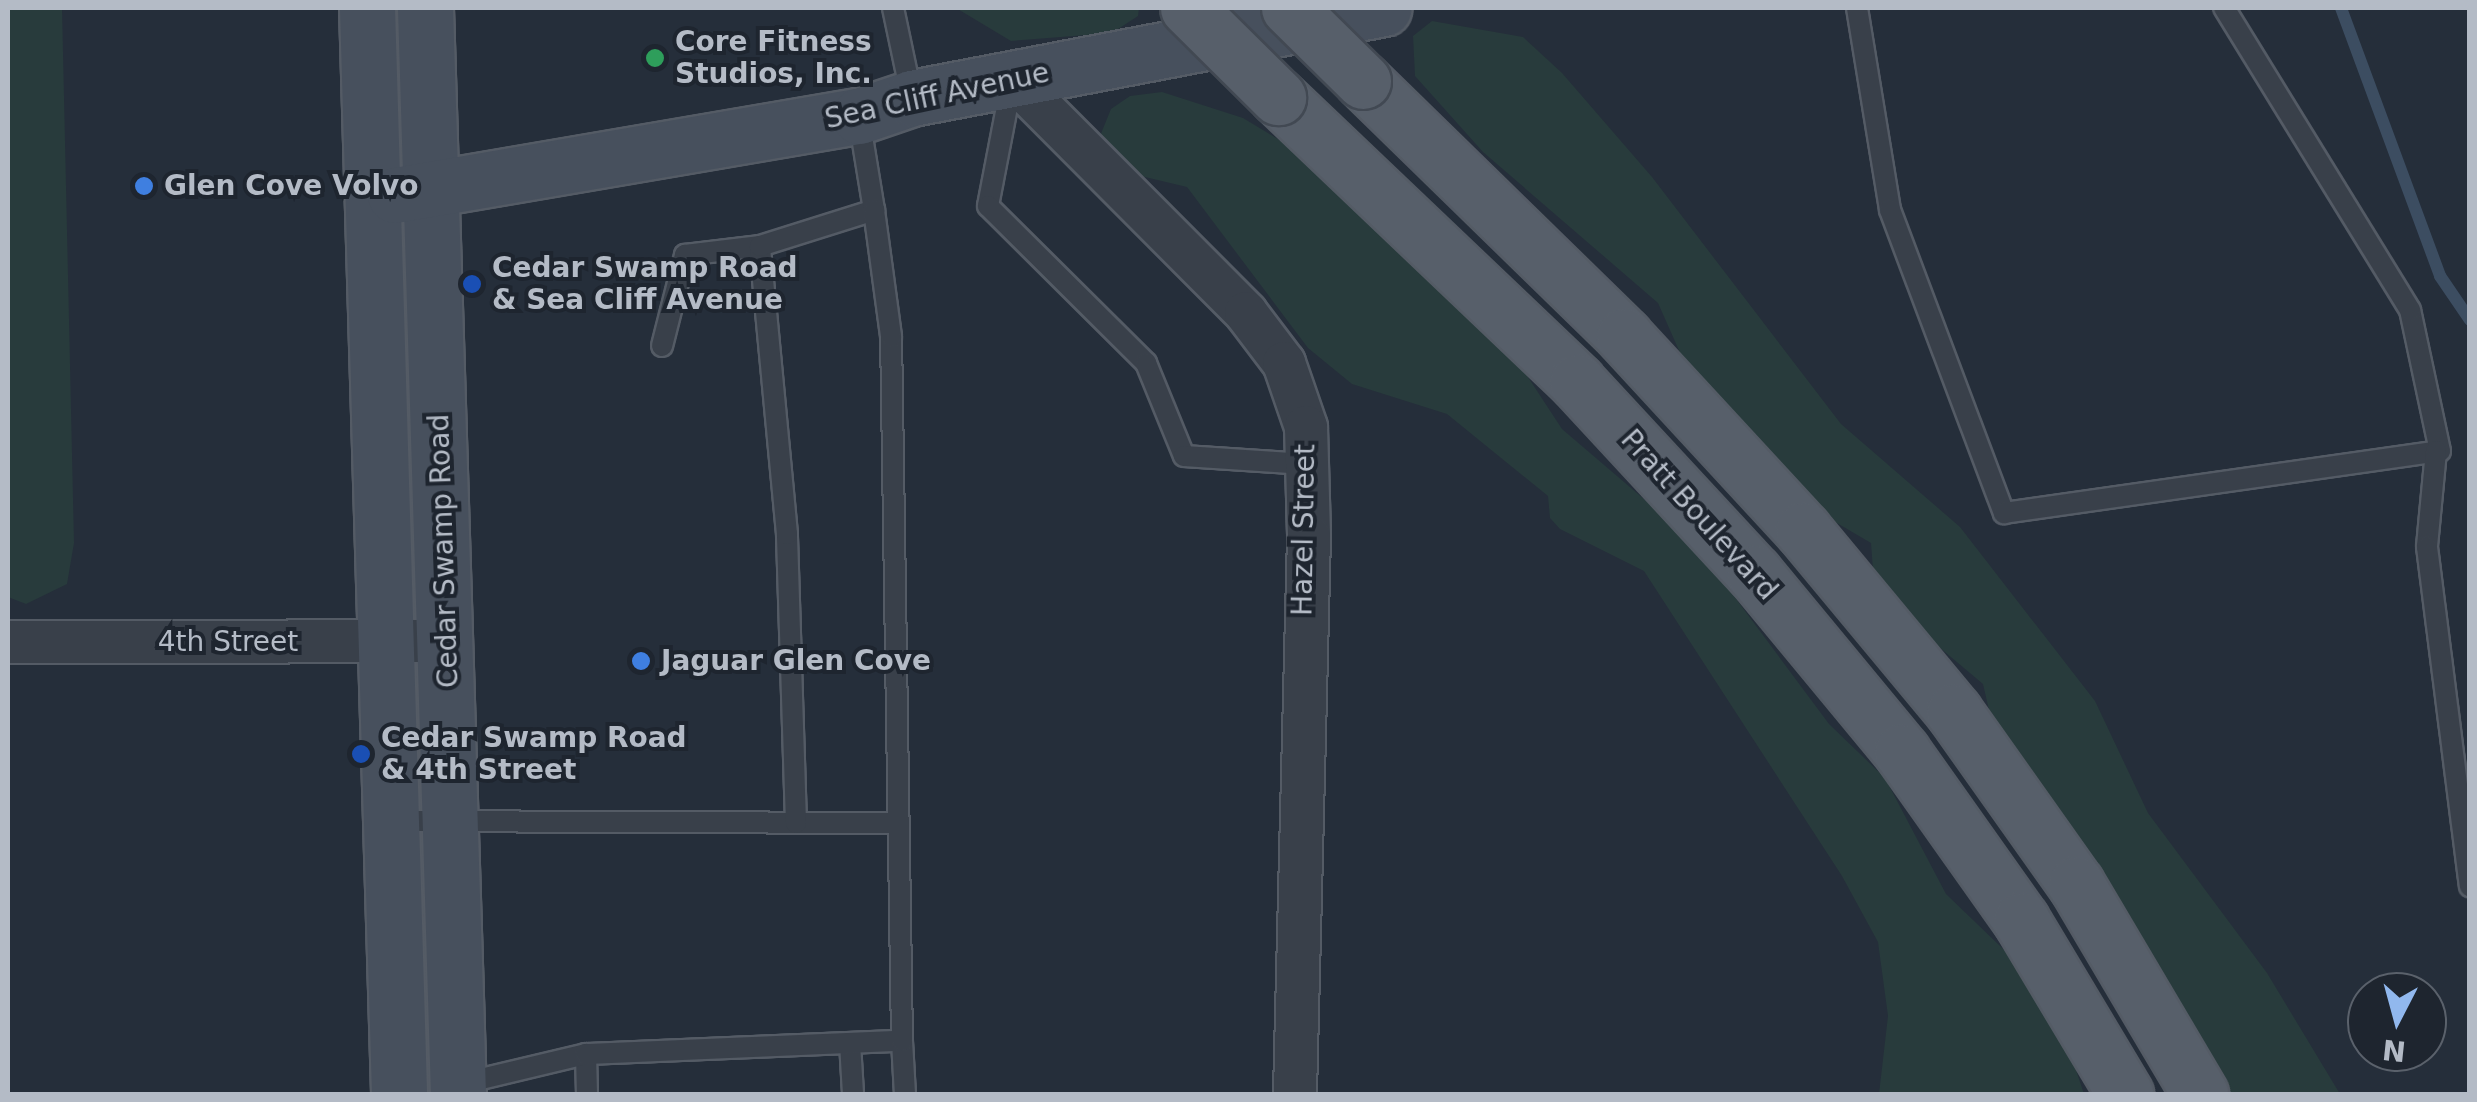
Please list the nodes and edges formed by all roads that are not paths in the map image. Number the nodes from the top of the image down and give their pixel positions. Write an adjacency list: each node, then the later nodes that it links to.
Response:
1 (367, 8): 15 (main road)
2 (396, 8): 13 (main road)
3 (425, 8): 13 (main road, Cedar Swamp Road)
4 (892, 8): 11 (lane)
5 (1188, 8): 38 (main road, Pratt Boulevard, bridge)
6 (1289, 8): 39 (main road, bridge)
7 (1383, 8): 10 (main road, Sea Cliff Avenue)
8 (1857, 8): 19 (lane)
9 (2224, 8): 19 (lane)
10 (1012, 78): 11 (main road, Sea Cliff Avenue); 20 (street, Hazel Street); 20 (lane)
11 (912, 98): 12 (main road, Sea Cliff Avenue)
12 (859, 116): 14 (main road, Sea Cliff Avenue); 16 (lane)
13 (429, 134): 14 (main road, Cedar Swamp Road)
14 (430, 188): 15 (main road, Sea Cliff Avenue); 22 (main road, Cedar Swamp Road)
15 (372, 199): 21 (main road)
16 (874, 210): 17 (lane); 26 (lane)
17 (760, 246): 18 (lane); 27 (lane)
18 (662, 346)
19 (2436, 451): 28 (lane)
20 (1306, 464): 37 (street, Hazel Street)
21 (383, 640): 22 (street, 4th Street); 23 (street, 4th Street); 24 (main road)
22 (448, 641): 25 (main road, Cedar Swamp Road)
23 (8, 642)
24 (390, 821): 25 (lane); 33 (main road)
25 (452, 822): 27 (lane); 32 (main road, Cedar Swamp Road)
26 (899, 822): 27 (lane); 29 (lane)
27 (796, 823)
28 (2470, 886)
29 (902, 1041): 30 (lane); 36 (lane)
30 (850, 1043): 31 (lane); 35 (lane)
31 (586, 1054): 32 (lane); 34 (lane)
32 (458, 1089)
33 (399, 1094)
34 (587, 1094)
35 (853, 1094)
36 (906, 1094)
37 (1295, 1094)
38 (2125, 1094)
39 (2200, 1094)

